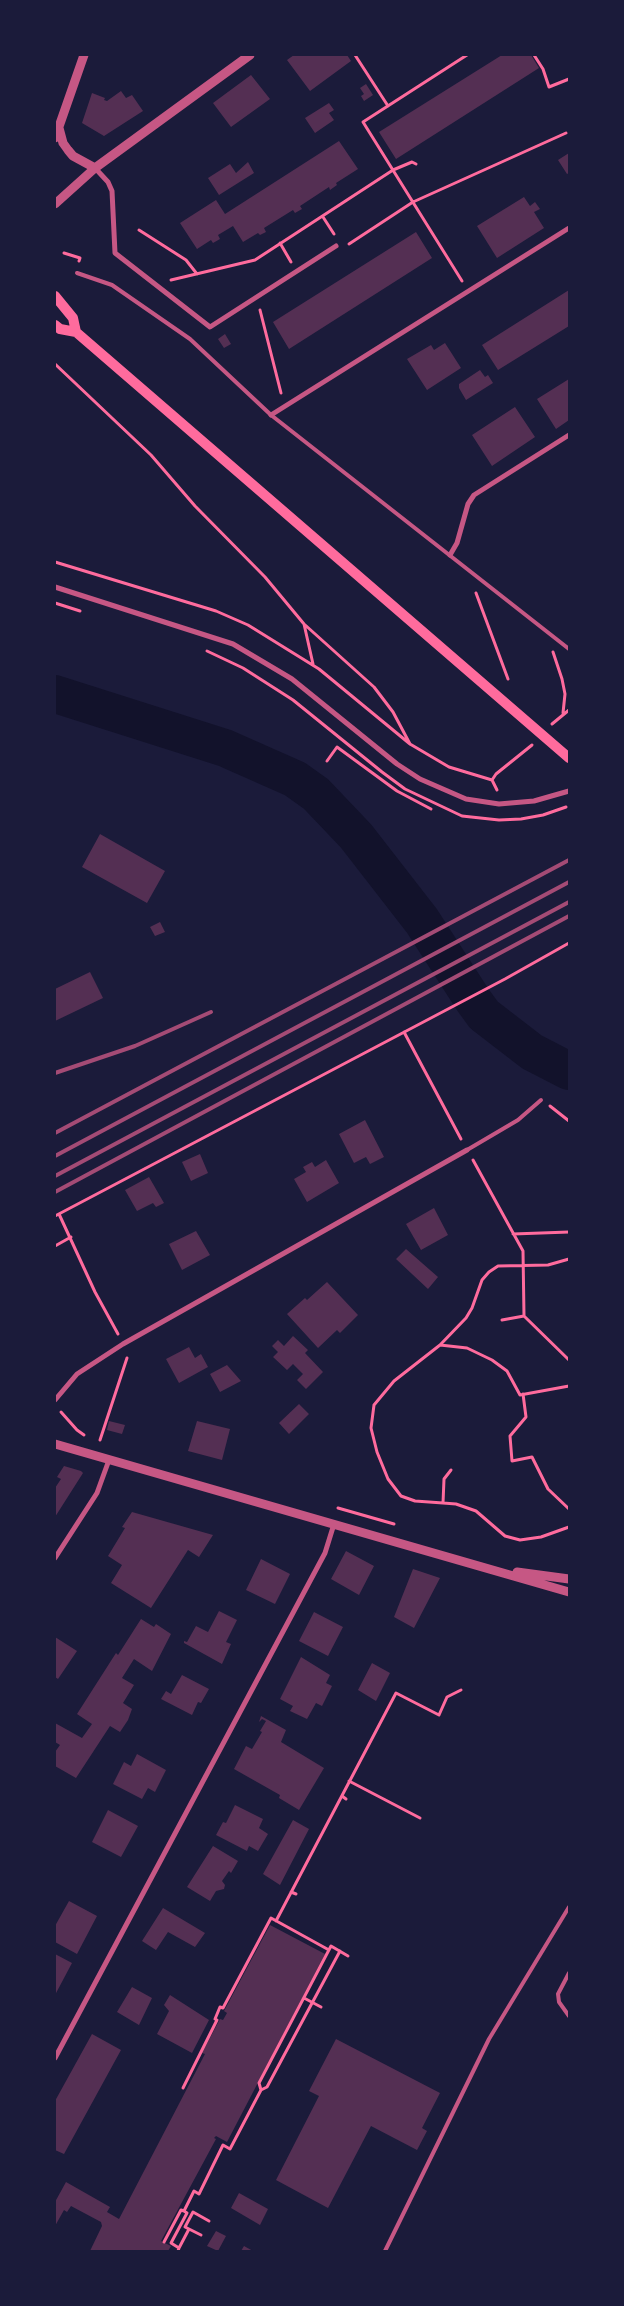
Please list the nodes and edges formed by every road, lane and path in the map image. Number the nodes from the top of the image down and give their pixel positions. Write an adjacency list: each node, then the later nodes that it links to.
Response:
1 (84, 55): 8 (street)
2 (250, 55): 12 (street)
3 (355, 55): 7 (path)
4 (467, 55): 7 (path)
5 (534, 55): 6 (path)
6 (569, 79)
7 (388, 106): 13 (path)
8 (59, 127): 10 (street); 12 (street)
9 (566, 133): 14 (path)
10 (55, 138)
11 (416, 164): 13 (path)
12 (95, 168): 15 (street); 27 (street)
13 (393, 170): 14 (path); 18 (path)
14 (413, 202): 20 (path); 26 (path)
15 (55, 204)
16 (569, 228): 34 (street)
17 (139, 230): 25 (path)
18 (280, 243): 23 (path); 25 (path)
19 (336, 246): 23 (street)
20 (344, 250)
21 (64, 253): 22 (path)
22 (80, 258)
23 (297, 272): 27 (street)
24 (77, 273): 34 (lane)
25 (197, 274): 27 (path)
26 (462, 281)
27 (162, 288)
28 (55, 296): 31 (main road)
29 (258, 305): 33 (path)
30 (55, 325): 31 (main road)
31 (76, 332): 50 (main road)
32 (55, 364): 41 (path)
33 (281, 394)
34 (271, 415): 36 (lane)
35 (569, 434): 36 (street)
36 (450, 555): 37 (lane)
37 (468, 570): 42 (lane); 46 (path)
38 (55, 587): 55 (street)
39 (55, 603): 40 (path)
40 (82, 611)
41 (304, 624): 45 (path); 48 (path)
42 (557, 638): 44 (lane); 47 (path)
43 (202, 649): 56 (path)
44 (569, 649)
45 (313, 665)
46 (508, 679)
47 (569, 710)
48 (410, 744)
49 (523, 754): 54 (path)
50 (569, 758)
51 (327, 761): 57 (path)
52 (449, 767): 53 (path)
53 (447, 772)
54 (492, 780)
55 (569, 791)
56 (434, 803)
57 (431, 809)
58 (569, 943): 59 (path)
59 (404, 1032): 62 (path); 63 (path)
60 (541, 1100): 61 (path); 62 (lane)
61 (569, 1121)
62 (467, 1150): 66 (path); 73 (street)
63 (59, 1214): 64 (path); 67 (path)
64 (55, 1216)
65 (569, 1232): 66 (path)
66 (513, 1234): 70 (path)
67 (71, 1237): 68 (path); 73 (path)
68 (55, 1246)
69 (569, 1259): 70 (path)
70 (523, 1265): 71 (path); 74 (path)
71 (524, 1316): 72 (path); 76 (path)
72 (502, 1320)
73 (123, 1344): 79 (street)
74 (440, 1345): 78 (path); 86 (path)
75 (128, 1353): 81 (path)
76 (569, 1360)
77 (569, 1386): 78 (path)
78 (523, 1394): 88 (path)
79 (55, 1400)
80 (58, 1410): 81 (path)
81 (100, 1440): 82 (path)
82 (108, 1443)
83 (55, 1444): 84 (street)
84 (109, 1460): 89 (street); 92 (street)
85 (452, 1470): 86 (path)
86 (442, 1503): 91 (path)
87 (330, 1506): 90 (path)
88 (569, 1509)
89 (334, 1524): 93 (street); 113 (street)
90 (399, 1526)
91 (569, 1527)
92 (55, 1558)
93 (494, 1569): 94 (street); 95 (street)
94 (569, 1579)
95 (569, 1592)
96 (461, 1690): 97 (path)
97 (349, 1781): 98 (path); 100 (path)
98 (342, 1796): 99 (path); 101 (path)
99 (346, 1799)
100 (420, 1818)
101 (291, 1892): 102 (path); 104 (path)
102 (296, 1894)
103 (569, 1908): 122 (lane)
104 (276, 1921): 105 (path); 114 (path)
105 (329, 1950): 106 (path); 109 (path)
106 (340, 1951): 107 (path); 110 (path)
107 (348, 1956)
108 (569, 1973): 112 (lane)
109 (303, 1997): 110 (path); 115 (path)
110 (312, 2002): 111 (path); 115 (path)
111 (321, 2007)
112 (569, 2016)
113 (55, 2058)
114 (183, 2088)
115 (261, 2090): 116 (path)
116 (184, 2211): 120 (path); 121 (path)
117 (209, 2221): 118 (path)
118 (189, 2229): 119 (path); 121 (path)
119 (201, 2235)
120 (164, 2242)
121 (178, 2249)
122 (385, 2251)

